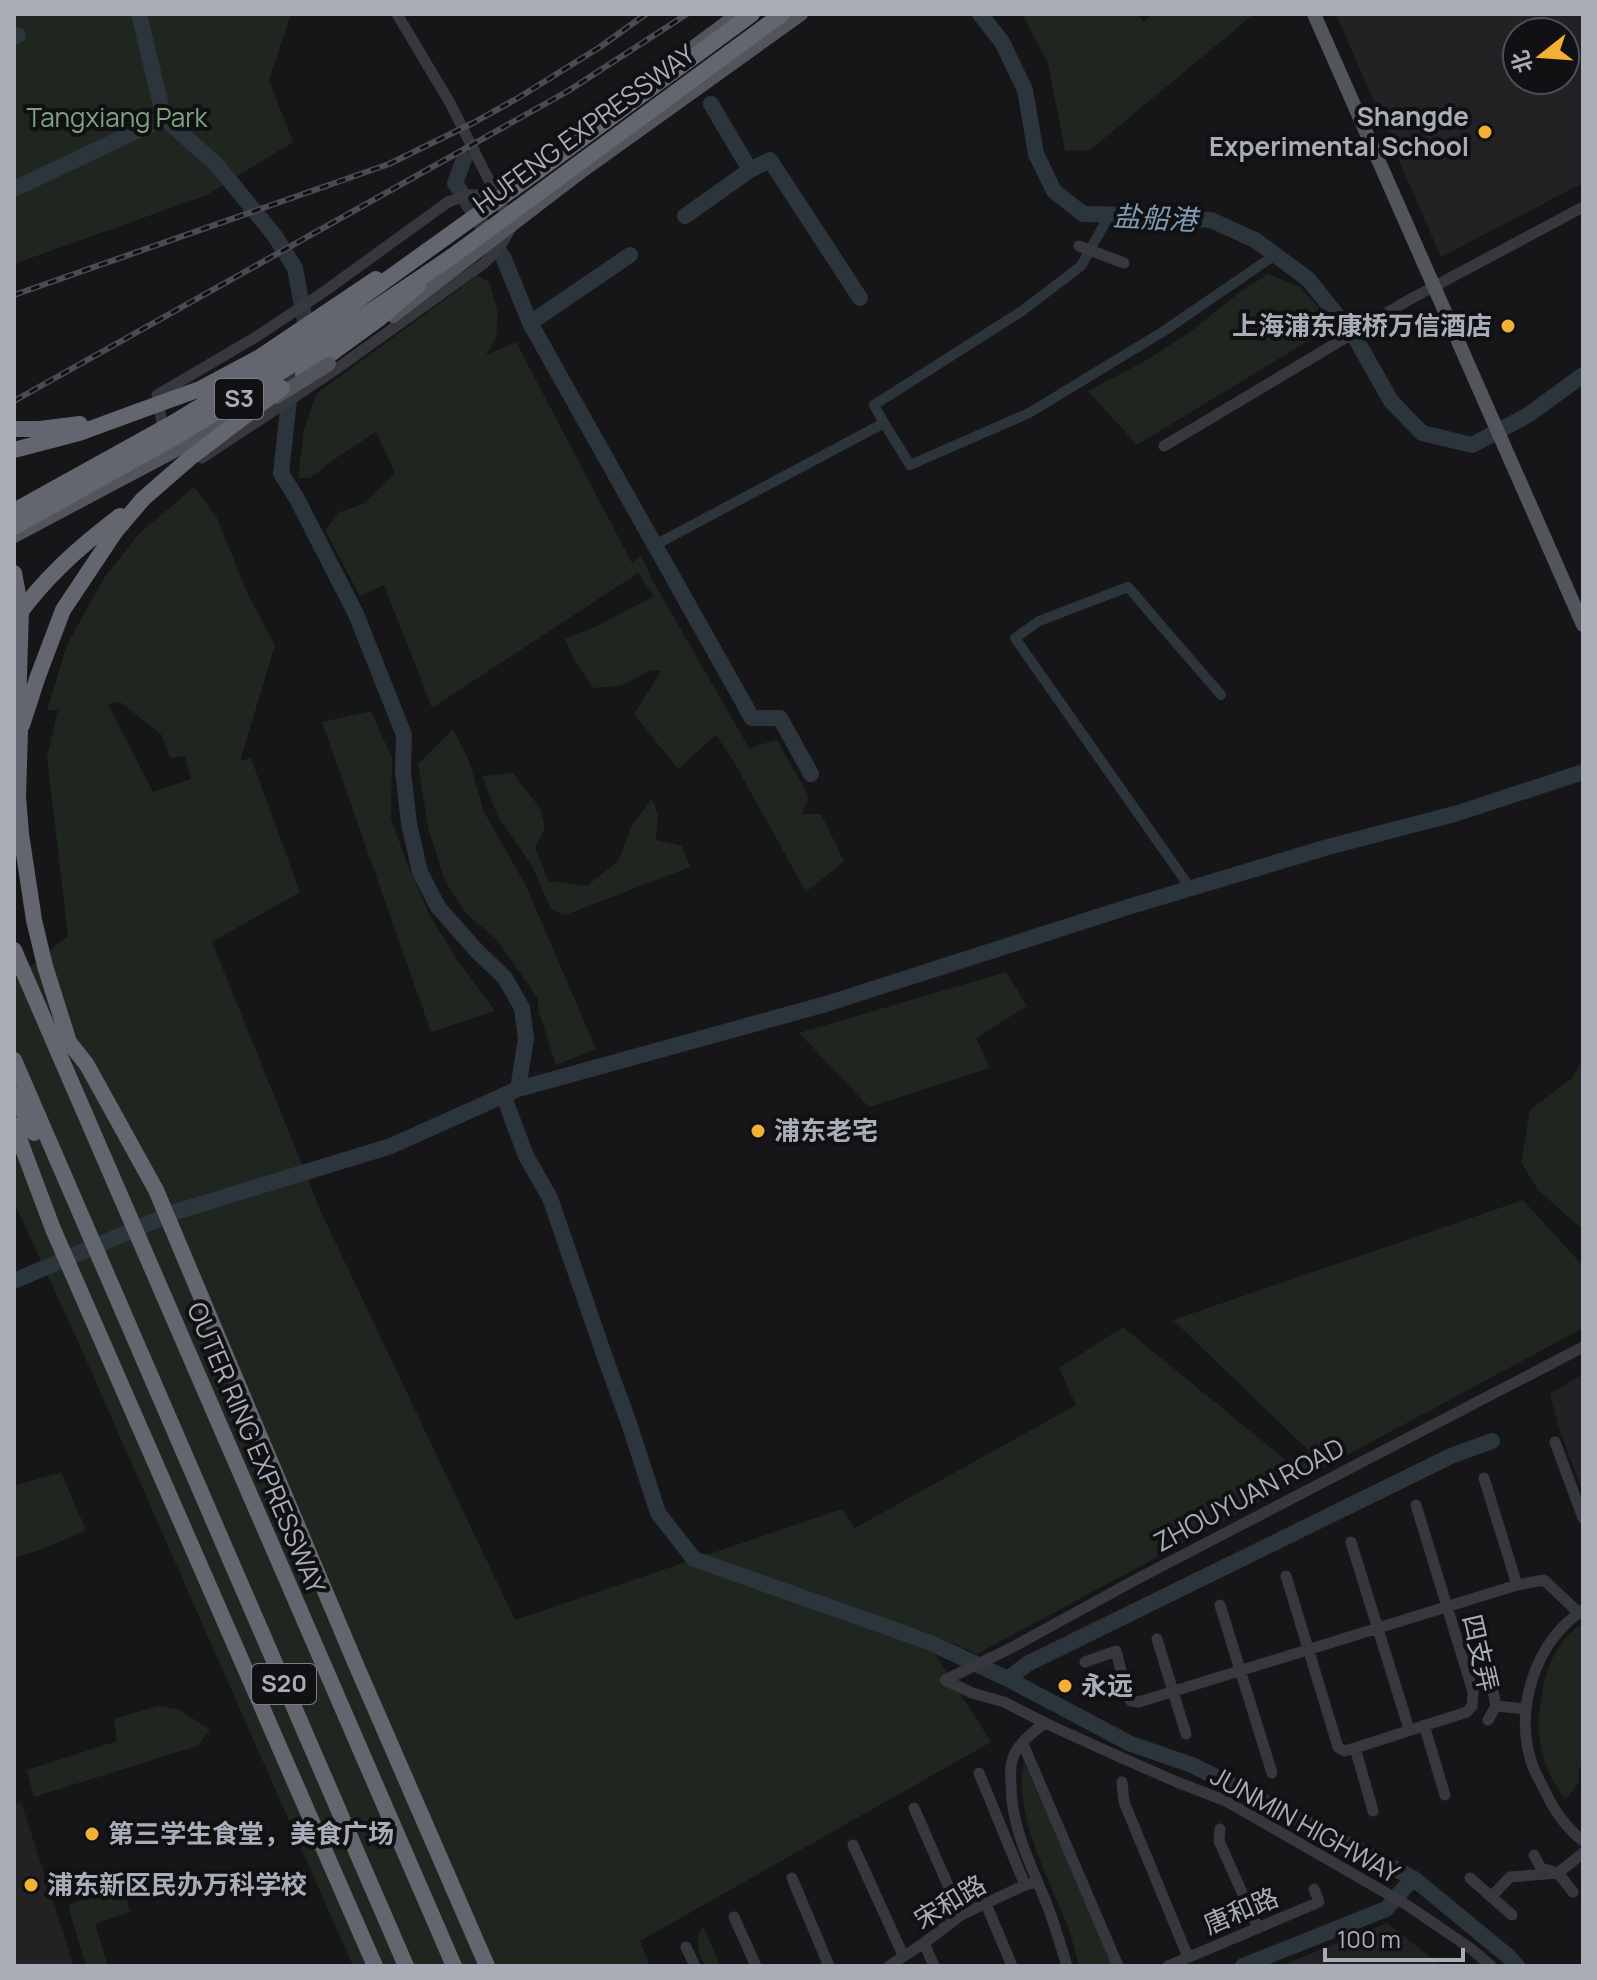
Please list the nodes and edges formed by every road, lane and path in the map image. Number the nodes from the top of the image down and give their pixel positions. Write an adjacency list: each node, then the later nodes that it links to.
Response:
1 (397, 14): 7 (street)
2 (738, 14): 7 (main road)
3 (752, 14): 10 (highway, HUFENG EXPRESSWAY / S3, bridge)
4 (782, 14): 12 (highway, HUFENG EXPRESSWAY / S3, bridge)
5 (801, 14): 9 (main road)
6 (1314, 14): 14 (main road)
7 (493, 202): 9 (street); 15 (street); 21 (main road, bridge)
8 (1583, 207): 14 (street)
9 (512, 226): 15 (main road)
10 (443, 240): 16 (highway, bridge); 21 (highway, S3, bridge)
11 (1079, 246): 13 (street)
12 (454, 255): 20 (highway, bridge); 22 (highway, S3, bridge)
13 (1124, 263)
14 (1434, 287): 18 (street); 26 (main road)
15 (330, 368): 23 (main road, bridge)
16 (139, 411): 17 (highway); 19 (highway)
17 (14, 429)
18 (1164, 446)
19 (14, 450)
20 (143, 499): 25 (highway, bridge); 27 (highway, bridge)
21 (14, 508)
22 (14, 527)
23 (14, 536)
24 (14, 573): 27 (highway)
25 (14, 621)
26 (1583, 625)
27 (20, 731): 29 (highway)
28 (14, 950): 31 (highway, OUTER RING EXPRESSWAY / S20)
29 (69, 1042): 31 (highway); 93 (highway)
30 (14, 1060): 34 (highway, S20)
31 (67, 1072): 92 (highway, OUTER RING EXPRESSWAY / S20)
32 (14, 1094): 34 (highway)
33 (14, 1125): 90 (highway)
34 (55, 1154): 91 (highway, S20)
35 (1583, 1347): 51 (street, ZHOUYUAN ROAD)
36 (1555, 1442): 39 (street)
37 (1484, 1478): 42 (street)
38 (1416, 1505): 44 (street, 四支弄)
39 (1583, 1518)
40 (1351, 1542): 46 (street)
41 (1286, 1576): 48 (street)
42 (1517, 1585): 44 (street, 四支弄); 45 (street, 四支弄)
43 (1220, 1605): 50 (street)
44 (1447, 1607): 46 (street, 四支弄); 58 (street, 四支弄)
45 (1581, 1612): 55 (street)
46 (1377, 1628): 48 (street, 四支弄); 59 (street)
47 (1157, 1639): 52 (street)
48 (1310, 1650): 50 (street, 四支弄); 62 (street)
49 (1085, 1662): 52 (street, 四支弄)
50 (1241, 1671): 52 (street, 四支弄); 64 (street)
51 (950, 1682): 57 (street, JUNMIN HIGHWAY)
52 (1173, 1690): 60 (street)
53 (1493, 1691): 54 (street)
54 (1496, 1706): 55 (street); 56 (street)
55 (1526, 1709): 70 (street)
56 (1488, 1720)
57 (1045, 1723): 61 (street); 103 (street, JUNMIN HIGHWAY)
58 (1424, 1725): 59 (street, 四支弄); 66 (street)
59 (1409, 1729): 62 (street, 四支弄)
60 (1186, 1734)
61 (1023, 1744): 77 (street); 101 (street)
62 (1355, 1748): 68 (street)
63 (979, 1773): 77 (street)
64 (1272, 1773)
65 (1122, 1782): 89 (street)
66 (1445, 1795)
67 (914, 1808): 82 (street)
68 (1373, 1811)
69 (1220, 1829): 85 (street)
70 (1583, 1841)
71 (853, 1845): 88 (street)
72 (1583, 1853): 74 (street)
73 (1534, 1855): 74 (street)
74 (1558, 1873): 79 (street); 80 (street)
75 (792, 1878): 96 (street)
76 (1470, 1878): 80 (street)
77 (1031, 1883): 81 (street, 宋和路); 100 (street)
78 (1314, 1889): 85 (street, 唐和路)
79 (1573, 1892)
80 (1491, 1897): 83 (street)
81 (986, 1904): 82 (street, 宋和路); 99 (street)
82 (961, 1915): 86 (street, 宋和路)
83 (1512, 1915)
84 (734, 1917): 95 (street)
85 (1258, 1928): 89 (street, 唐和路)
86 (924, 1943): 88 (street, 宋和路); 98 (street)
87 (686, 1947): 94 (street)
88 (903, 1955): 97 (street, 宋和路)
89 (1188, 1957): 102 (street, 唐和路)
90 (375, 1966)
91 (406, 1966)
92 (454, 1966)
93 (487, 1966)
94 (695, 1966)
95 (756, 1966)
96 (829, 1966)
97 (889, 1966)
98 (934, 1966)
99 (1012, 1966)
100 (1067, 1966)
101 (1118, 1966)
102 (1168, 1966)
103 (1491, 1966)

